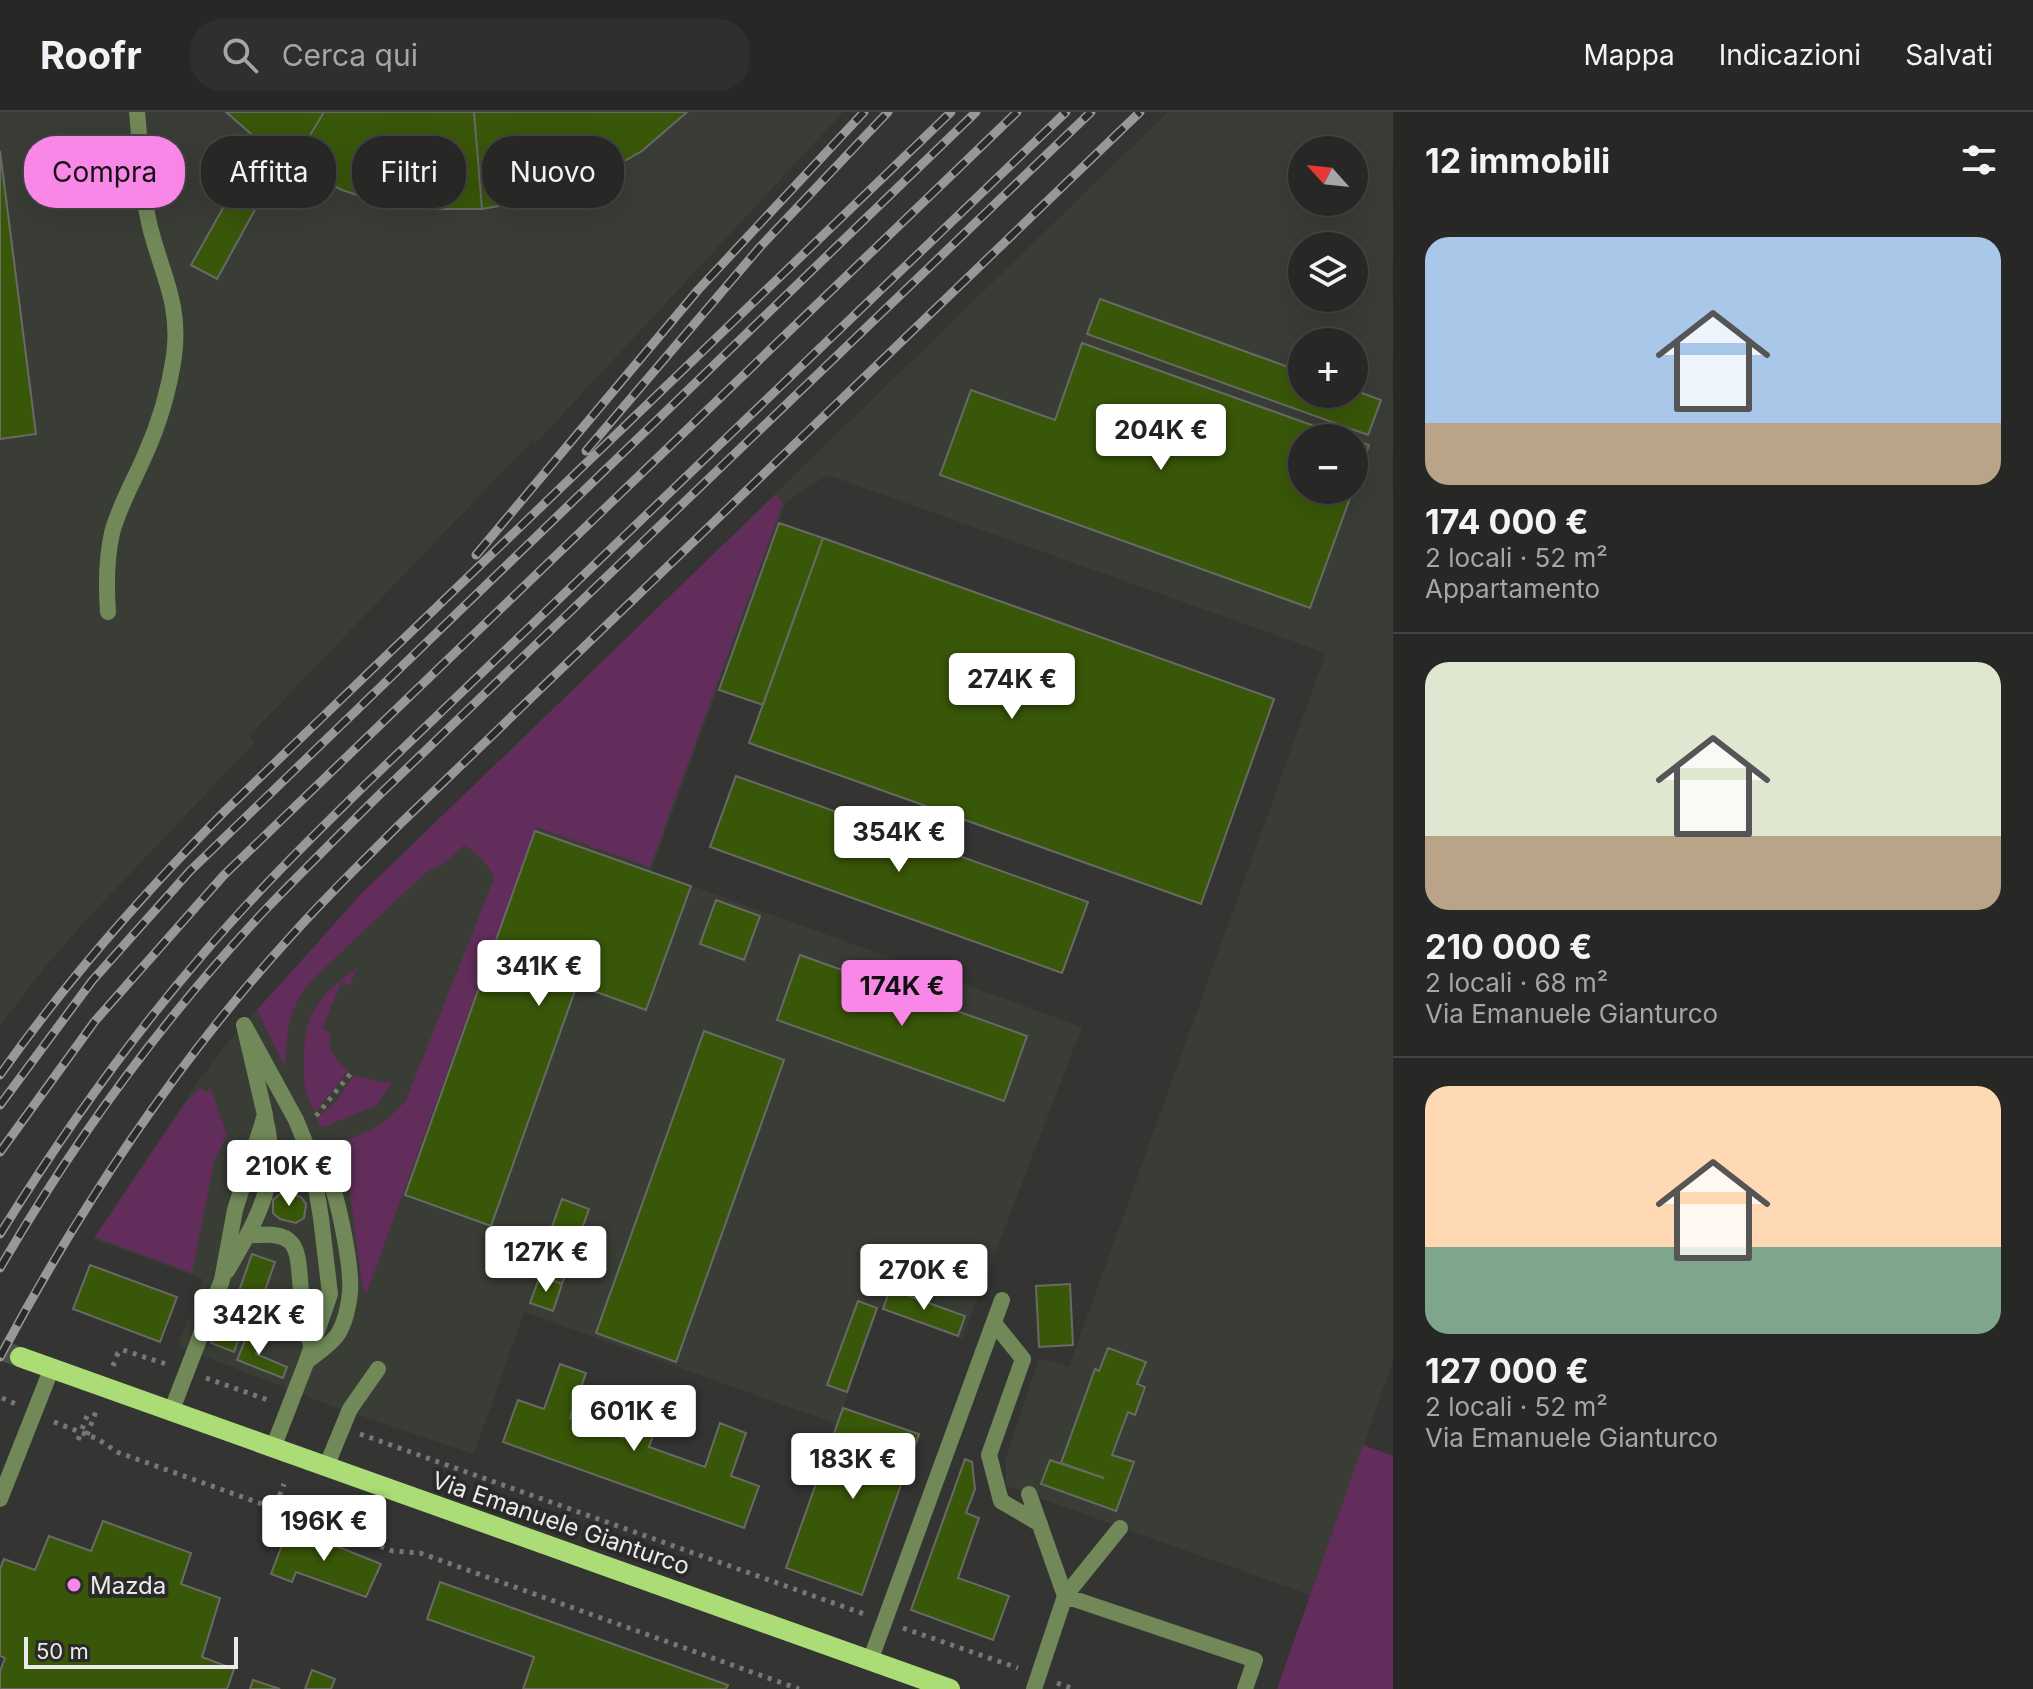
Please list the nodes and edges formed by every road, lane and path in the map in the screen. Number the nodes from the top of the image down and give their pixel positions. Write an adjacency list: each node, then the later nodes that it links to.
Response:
1 (137, 112): 2 (street)
2 (108, 612)
3 (265, 1115): 4 (street); 5 (street); 7 (street)
4 (311, 1157): 5 (street); 5 (street); 10 (street)
5 (272, 1166): 6 (street)
6 (247, 1236): 7 (street); 10 (street)
7 (222, 1280): 20 (street)
8 (1002, 1300): 9 (street)
9 (994, 1323): 31 (street); 36 (street)
10 (309, 1356): 25 (street)
11 (20, 1357): 15 (main road, Via Emanuele Gianturco)
12 (115, 1360): 13 (path)
13 (174, 1367)
14 (378, 1369): 26 (street)
15 (51, 1370): 20 (main road, Via Emanuele Gianturco); 29 (street)
16 (192, 1373): 18 (path)
17 (2, 1398): 19 (path)
18 (275, 1402)
19 (13, 1403)
20 (171, 1412): 25 (main road, Via Emanuele Gianturco)
21 (49, 1420): 24 (path)
22 (359, 1433): 34 (path)
23 (80, 1435): 24 (path)
24 (87, 1435): 38 (path)
25 (273, 1448): 26 (main road, Via Emanuele Gianturco)
26 (326, 1467): 36 (main road, Via Emanuele Gianturco)
27 (284, 1484): 30 (path)
28 (1029, 1494): 31 (street)
29 (0, 1499)
30 (276, 1505)
31 (1040, 1524): 33 (street)
32 (1120, 1528): 33 (street)
33 (1065, 1596): 37 (street); 41 (street)
34 (860, 1613)
35 (893, 1624): 37 (path)
36 (870, 1661): 39 (main road, Via Emanuele Gianturco)
37 (1036, 1682): 40 (path)
38 (799, 1689)
39 (950, 1689)
40 (1074, 1689)
41 (1245, 1689)

